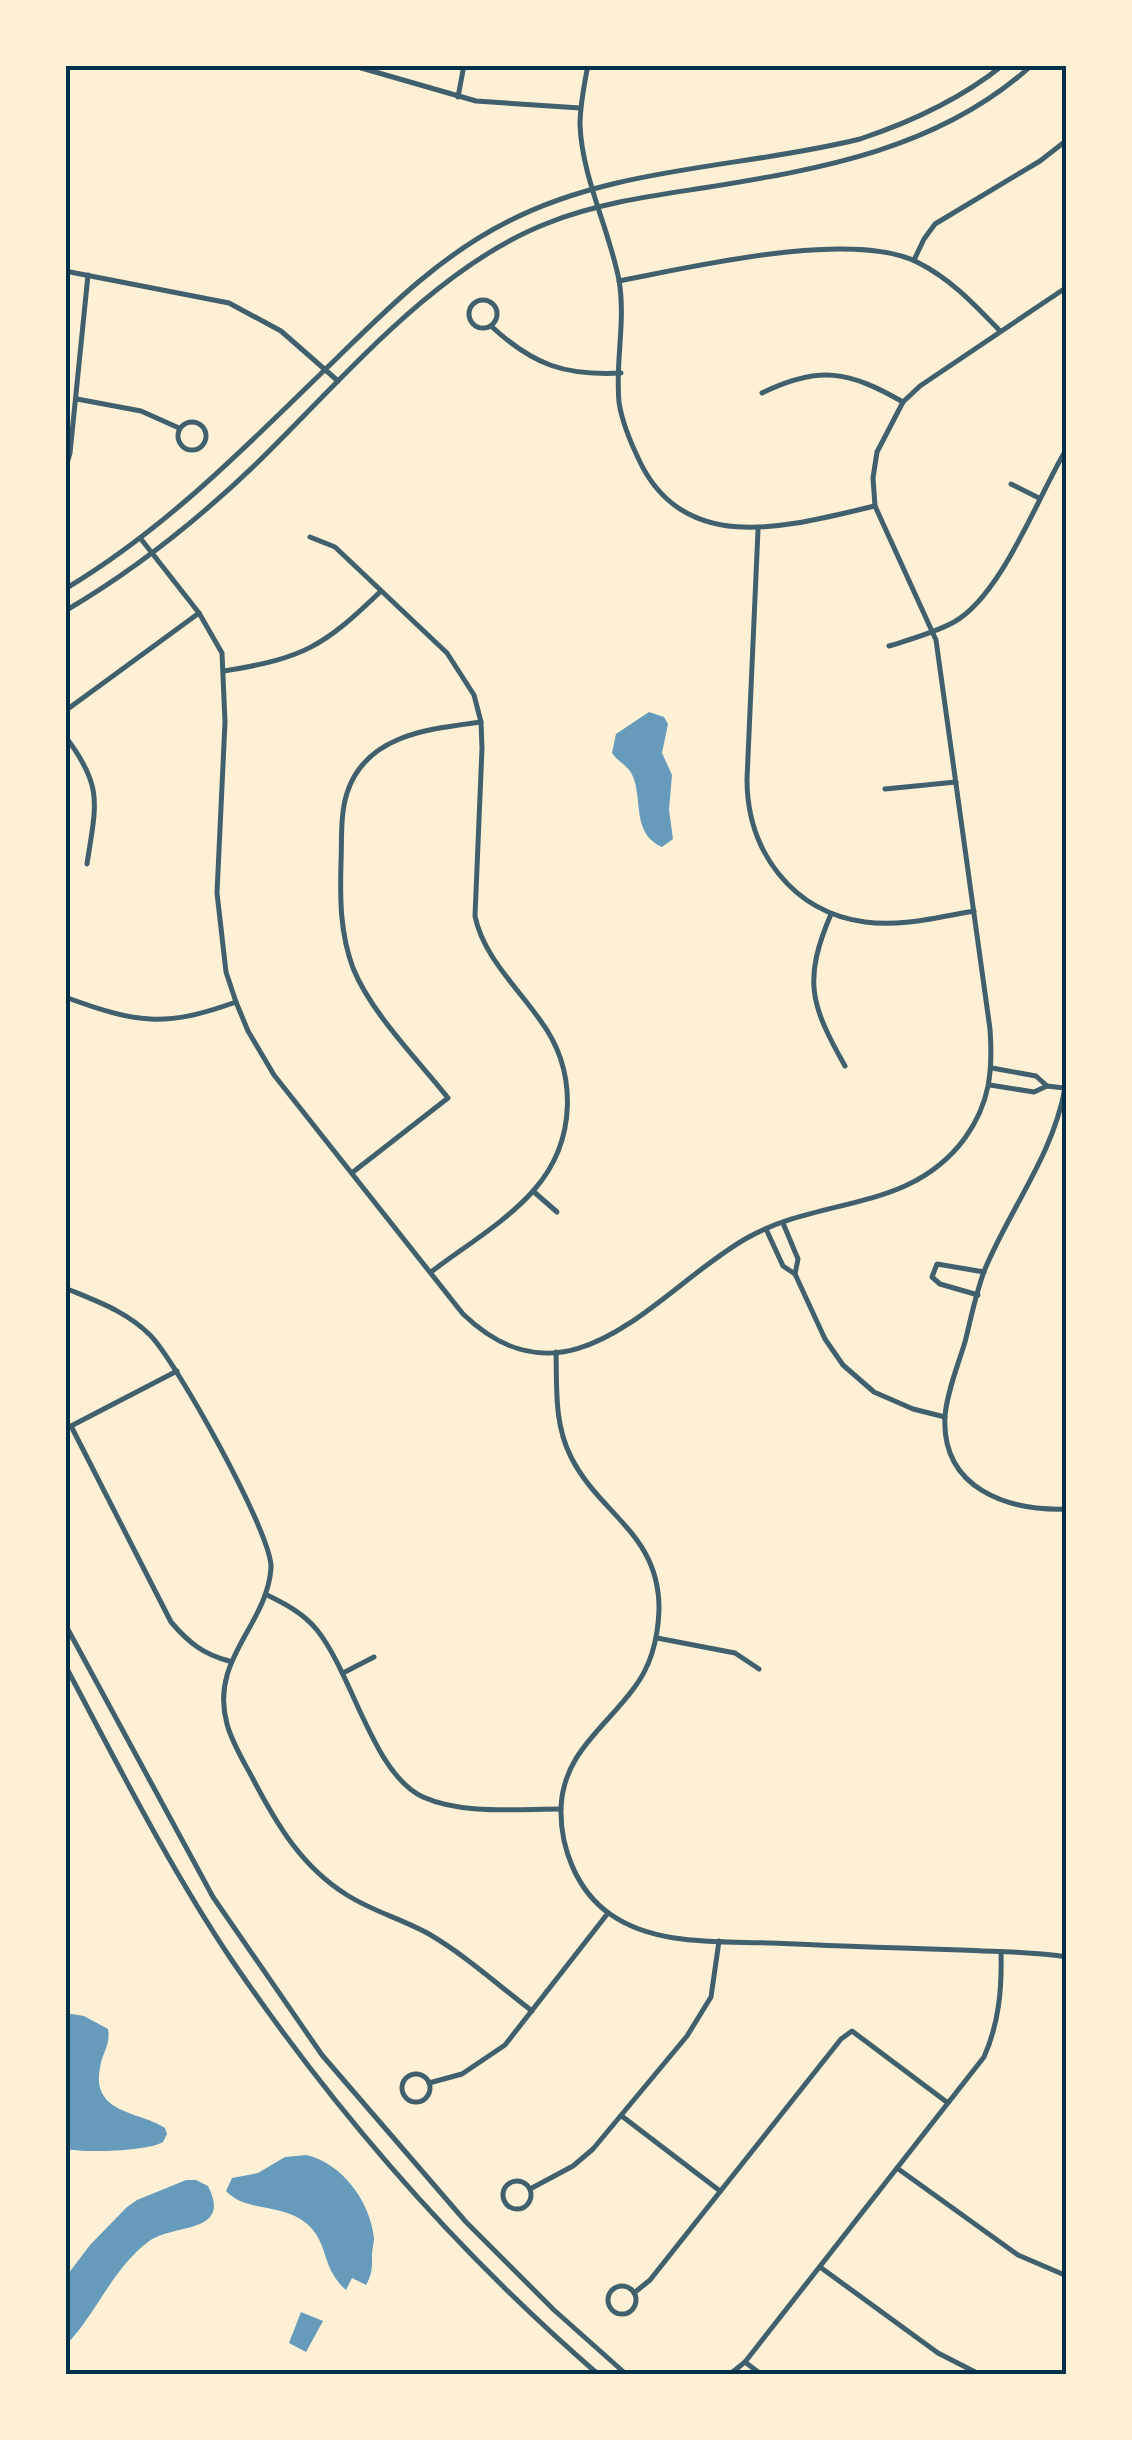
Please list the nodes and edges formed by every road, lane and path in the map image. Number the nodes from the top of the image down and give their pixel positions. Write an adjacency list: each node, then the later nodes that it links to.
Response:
1 (351, 65): 6 (street)
2 (464, 65): 6 (street)
3 (588, 65): 7 (street)
4 (1003, 65): 8 (street)
5 (1032, 65): 10 (street)
6 (458, 97): 7 (street)
7 (580, 108): 11 (street)
8 (900, 126): 10 (street); 11 (street)
9 (1067, 140): 13 (street)
10 (908, 141): 12 (street)
11 (594, 189): 12 (street); 20 (street)
12 (599, 206): 16 (street); 22 (street)
13 (914, 260): 16 (street); 19 (street)
14 (65, 271): 15 (street)
15 (88, 275): 20 (street); 24 (street)
16 (619, 281): 21 (street)
17 (1067, 287): 19 (street)
18 (491, 326): 18 (street); 21 (street)
19 (1000, 330): 25 (street)
20 (325, 369): 22 (street); 34 (street)
21 (621, 373): 32 (street)
22 (339, 382): 35 (street)
23 (762, 393): 25 (street)
24 (76, 399): 26 (street); 28 (street)
25 (903, 402): 31 (street)
26 (180, 428): 26 (street)
27 (1067, 448): 30 (street)
28 (65, 470)
29 (1012, 484): 30 (street)
30 (1039, 498): 40 (street)
31 (875, 506): 32 (street); 40 (street)
32 (758, 530): 50 (street)
33 (310, 536): 37 (street)
34 (141, 539): 35 (street); 36 (street)
35 (152, 553): 38 (street); 39 (street)
36 (65, 589)
37 (380, 591): 42 (street); 44 (street)
38 (65, 611)
39 (198, 613): 42 (street); 43 (street)
40 (933, 632): 41 (street); 46 (street)
41 (889, 646)
42 (224, 670): 52 (street)
43 (65, 710)
44 (481, 722): 58 (street); 59 (street)
45 (65, 736): 48 (street)
46 (956, 782): 47 (street); 49 (street)
47 (885, 789)
48 (87, 864)
49 (974, 911): 50 (street); 54 (street)
50 (832, 914): 53 (street)
51 (65, 997): 52 (street)
52 (236, 1002): 58 (street)
53 (845, 1066)
54 (992, 1068): 55 (street); 56 (street)
55 (990, 1085): 56 (street); 61 (street)
56 (1047, 1086): 57 (street)
57 (1066, 1089): 64 (street)
58 (353, 1172): 63 (street)
59 (533, 1192): 60 (street); 63 (street)
60 (557, 1212)
61 (784, 1222): 62 (street); 65 (street)
62 (766, 1229): 65 (street); 68 (street)
63 (432, 1272): 68 (street)
64 (984, 1272): 67 (street); 67 (street)
65 (795, 1274): 70 (street)
66 (65, 1288): 69 (street)
67 (978, 1294): 70 (street)
68 (556, 1352): 74 (street)
69 (177, 1372): 72 (street); 76 (street)
70 (945, 1417): 71 (street)
71 (1067, 1509)
72 (266, 1594): 76 (street); 79 (street)
73 (65, 1624): 97 (street)
74 (656, 1638): 78 (street); 80 (street)
75 (374, 1656): 79 (street)
76 (230, 1661): 85 (street)
77 (65, 1665): 96 (street)
78 (760, 1669)
79 (344, 1673): 80 (street)
80 (561, 1809): 81 (street)
81 (608, 1913): 82 (street); 85 (street)
82 (720, 1941): 83 (street); 88 (street)
83 (1001, 1952): 84 (street); 87 (street)
84 (1067, 1957)
85 (532, 2011): 86 (street)
86 (429, 2084): 86 (street)
87 (948, 2104): 89 (street); 91 (street)
88 (622, 2116): 90 (street); 91 (street)
89 (897, 2168): 92 (street); 93 (street)
90 (530, 2189): 90 (street)
91 (720, 2191): 94 (street)
92 (820, 2267): 95 (street); 101 (street)
93 (1067, 2276)
94 (634, 2293): 94 (street)
95 (745, 2362): 98 (street); 99 (street); 100 (street)
96 (599, 2375)
97 (627, 2375)
98 (728, 2375)
99 (740, 2375)
100 (762, 2375)
101 (982, 2375)

